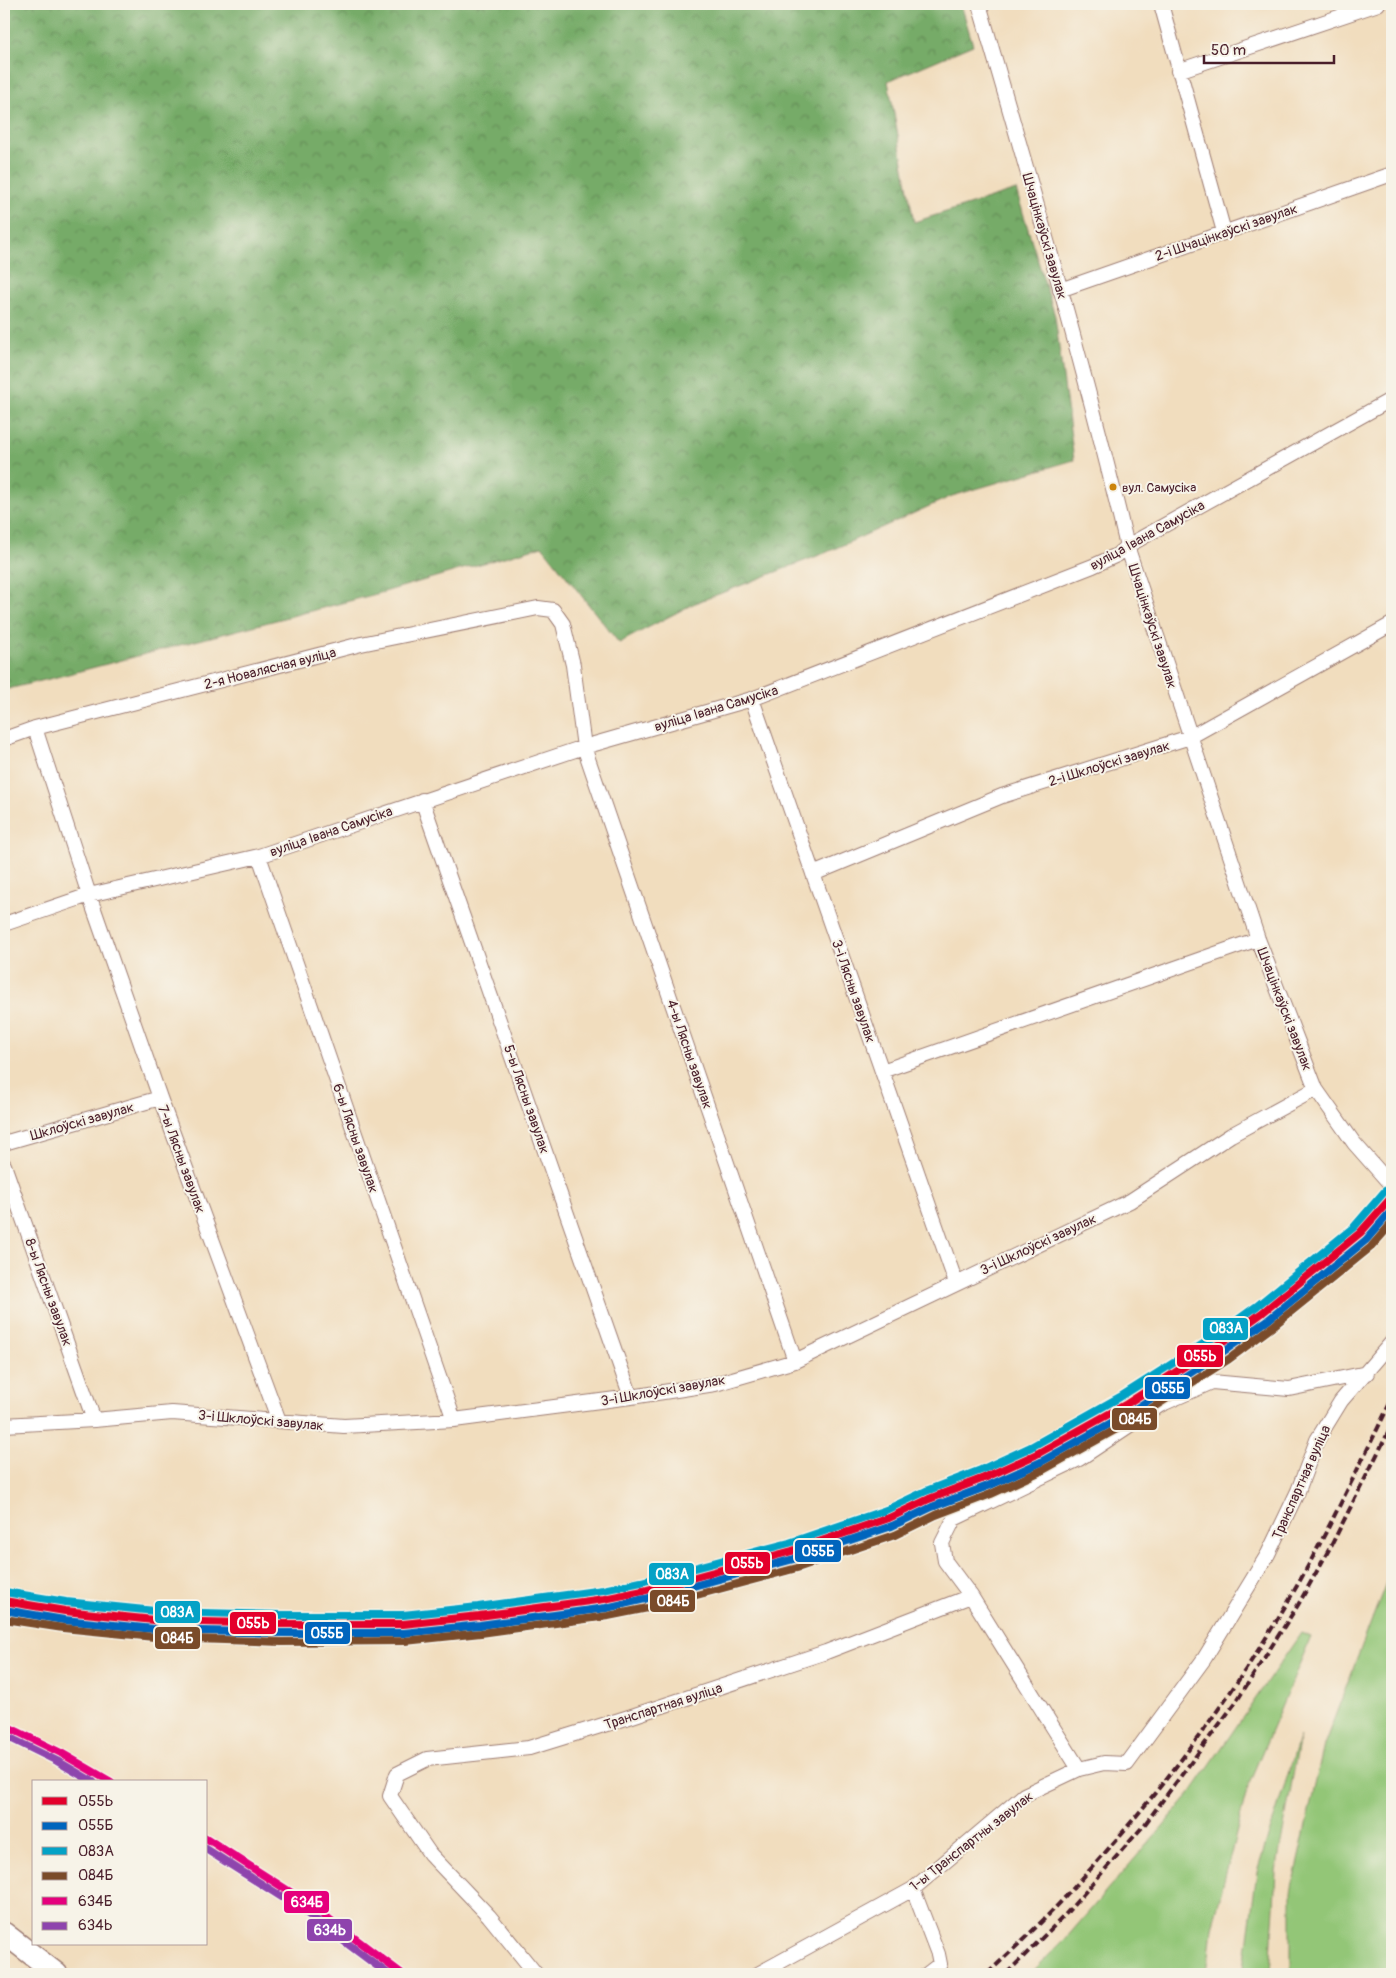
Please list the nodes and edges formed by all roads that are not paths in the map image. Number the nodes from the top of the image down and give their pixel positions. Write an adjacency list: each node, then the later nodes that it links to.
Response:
1 (979, 4): 7 (street, Шчацінкаўскі завулак)
2 (1161, 4): 4 (street)
3 (1378, 4): 4 (street)
4 (1178, 71): 6 (street)
5 (1392, 174): 6 (street, 2-і Шчацінкаўскі завулак)
6 (1224, 232): 7 (street, 2-і Шчацінкаўскі завулак)
7 (1060, 290): 9 (street, Шчацінкаўскі завулак)
8 (1392, 399): 9 (street, вуліца Івана Самусіка)
9 (1127, 546): 12 (street, вуліца Івана Самусіка); 14 (street, Шчацінкаўскі завулак)
10 (538, 608): 13 (street, 2-я Новалясная вуліца); 16 (street, 4-ы Лясны завулак)
11 (1392, 624): 14 (street, 2-і Шклоўскі завулак)
12 (752, 699): 16 (street, вуліца Івана Самусіка); 19 (street, 3-і Лясны завулак)
13 (34, 728): 15 (street, 2-я Новалясная вуліца); 20 (street, 7-ы Лясны завулак)
14 (1190, 737): 19 (street, 2-і Шклоўскі завулак); 22 (street, Шчацінкаўскі завулак)
15 (4, 739)
16 (584, 747): 17 (street, вуліца Івана Самусіка); 31 (street, 4-ы Лясны завулак)
17 (422, 800): 18 (street, вуліца Івана Самусіка); 33 (street, 5-ы Лясны завулак)
18 (259, 856): 20 (street, вуліца Івана Самусіка); 35 (street, 6-ы Лясны завулак)
19 (813, 874): 23 (street, 3-і Лясны завулак)
20 (89, 895): 21 (street, вуліца Івана Самусіка); 25 (street, 7-ы Лясны завулак)
21 (4, 924)
22 (1258, 939): 23 (street); 24 (street, Шчацінкаўскі завулак)
23 (882, 1071): 29 (street, 3-і Лясны завулак)
24 (1316, 1089): 28 (street, Шчацінкаўскі завулак); 29 (street, 3-і Шклоўскі завулак)
25 (160, 1098): 26 (street, Шклоўскі завулак); 36 (street, 7-ы Лясны завулак)
26 (4, 1144)
27 (4, 1165): 34 (street, 8-ы Лясны завулак)
28 (1392, 1186)
29 (956, 1283): 31 (street, 3-і Шклоўскі завулак)
30 (1392, 1342): 32 (street, Транспартная вуліца)
31 (795, 1361): 33 (street, 3-і Шклоўскі завулак)
32 (1367, 1373): 38 (street, Транспартная вуліца); 39 (street)
33 (631, 1397): 35 (street, 3-і Шклоўскі завулак)
34 (94, 1420): 36 (street, 3-і Шклоўскі завулак); 37 (street, 3-і Шклоўскі завулак)
35 (454, 1420): 36 (street, 3-і Шклоўскі завулак)
36 (278, 1421)
37 (4, 1425)
38 (1268, 1554): 40 (street, 1-ы Транспартны завулак)
39 (971, 1596): 40 (street); 44 (street, Транспартная вуліца)
40 (1079, 1769): 41 (street, 1-ы Транспартны завулак)
41 (913, 1889): 45 (street, 1-ы Транспартны завулак); 46 (street)
42 (4, 1933): 43 (main road)
43 (57, 1974)
44 (536, 1974)
45 (758, 1974)
46 (927, 1974)

